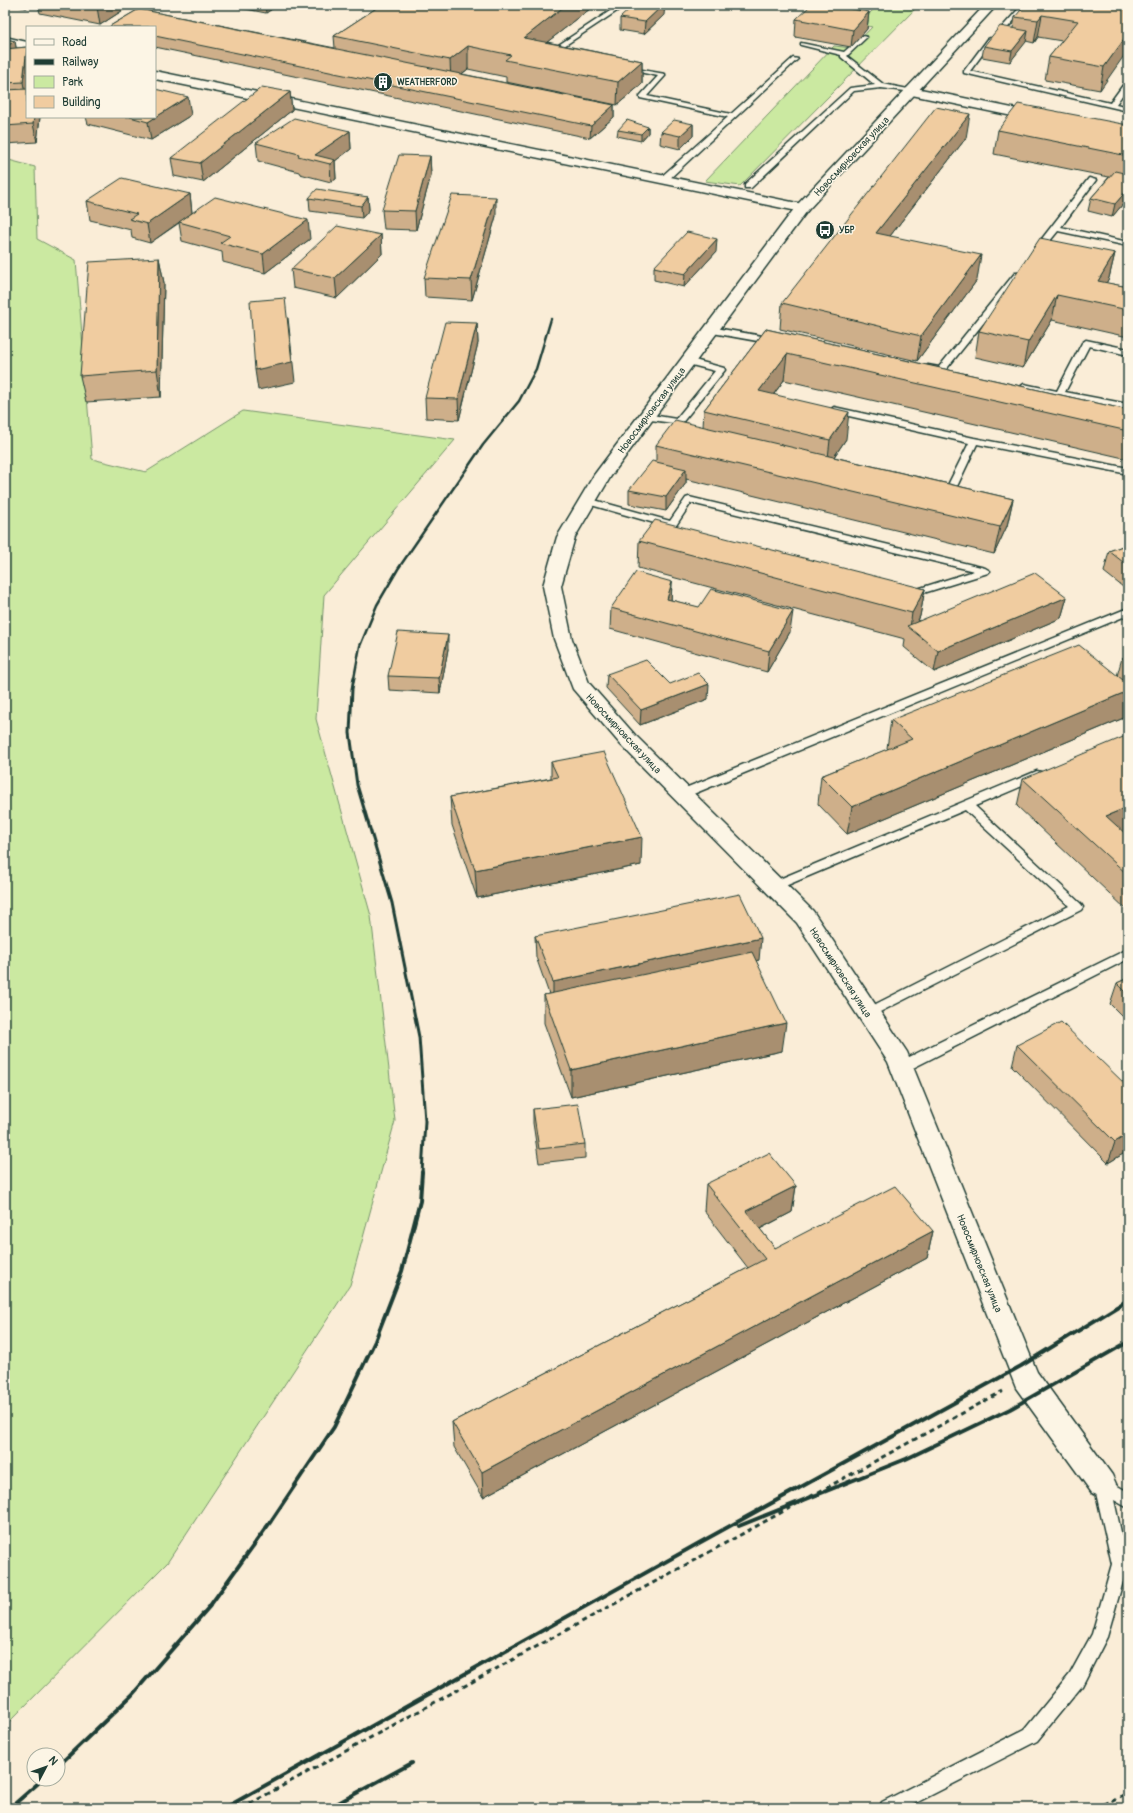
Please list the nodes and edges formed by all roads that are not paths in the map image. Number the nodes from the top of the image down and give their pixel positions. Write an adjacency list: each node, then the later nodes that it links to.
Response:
1 (623, 5): 10 (lane)
2 (991, 5): 17 (street, Новосмирновская улица)
3 (1025, 5): 4 (lane)
4 (999, 34)
5 (864, 37): 11 (lane)
6 (990, 40): 18 (lane)
7 (5, 41): 9 (street)
8 (803, 44): 11 (lane)
9 (26, 46)
10 (558, 54)
11 (846, 54): 16 (lane)
12 (795, 59): 20 (lane)
13 (618, 66): 20 (lane)
14 (156, 75): 22 (street)
15 (1128, 82): 18 (lane)
16 (881, 86): 17 (lane); 24 (lane)
17 (911, 91): 21 (street); 25 (street, Новосмирновская улица)
18 (1111, 106): 19 (lane)
19 (1128, 109)
20 (733, 116): 22 (lane)
21 (1051, 120)
22 (664, 179): 25 (street)
23 (1092, 180): 26 (lane)
24 (748, 186)
25 (802, 208): 28 (street, Новосмирновская улица)
26 (1056, 228): 27 (lane); 32 (lane)
27 (1128, 244)
28 (710, 330): 29 (lane); 31 (street, Новосмирновская улица)
29 (780, 342)
30 (1128, 352): 34 (lane)
31 (687, 361): 37 (street, Новосмирновская улица); 38 (lane)
32 (918, 366)
33 (1015, 385): 34 (lane)
34 (1060, 394): 36 (lane)
35 (823, 407): 40 (lane)
36 (1128, 407)
37 (646, 417): 38 (lane); 43 (street, Новосмирновская улица)
38 (678, 422): 39 (lane)
39 (680, 434)
40 (974, 441): 41 (lane); 42 (lane)
41 (1128, 471)
42 (939, 496)
43 (587, 501): 44 (lane); 47 (street, Новосмирновская улица)
44 (899, 589)
45 (1128, 611): 47 (lane)
46 (1048, 770): 48 (lane)
47 (682, 794): 49 (street, Новосмирновская улица)
48 (967, 805): 49 (lane); 51 (lane)
49 (774, 886): 51 (street, Новосмирновская улица)
50 (1128, 954): 52 (lane)
51 (868, 1013): 52 (street, Новосмирновская улица)
52 (902, 1067): 53 (street, Новосмирновская улица)
53 (1102, 1484): 54 (lane); 55 (lane)
54 (1128, 1501)
55 (888, 1808)

